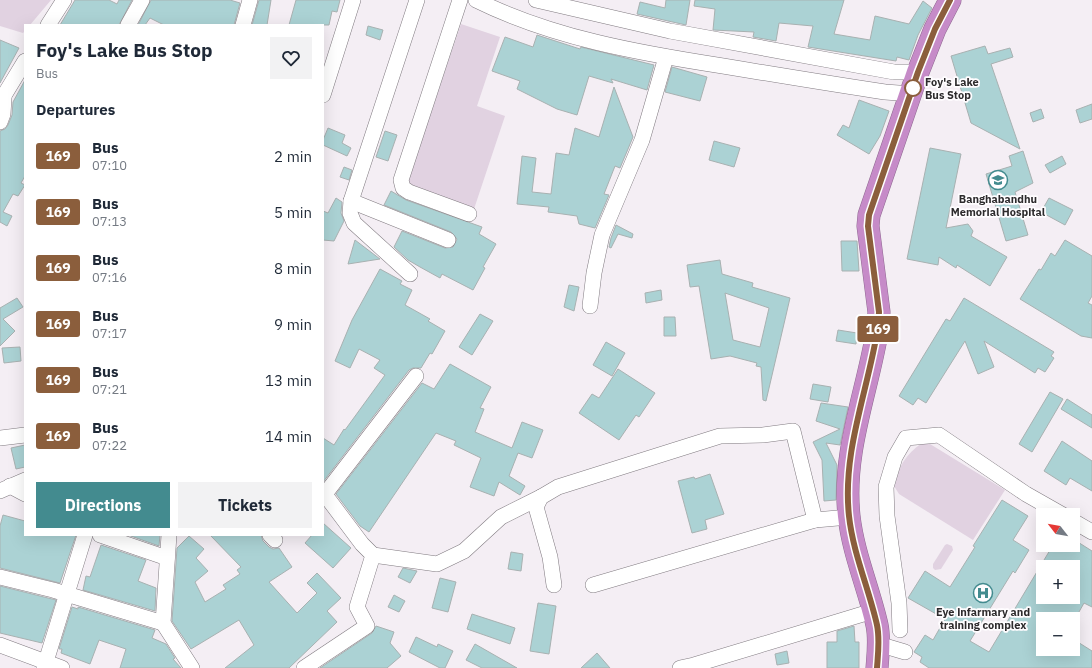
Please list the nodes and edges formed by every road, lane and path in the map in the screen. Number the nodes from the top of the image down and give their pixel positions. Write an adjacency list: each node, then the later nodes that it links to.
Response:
1 (64, 0): 10 (street)
2 (142, 0): 11 (street)
3 (250, 0): 12 (street)
4 (353, 0): 16 (street)
5 (417, 0): 20 (street)
6 (460, 0): 21 (street)
7 (476, 0): 13 (street)
8 (536, 0): 15 (street)
9 (950, 0): 15 (highway)
10 (49, 24)
11 (129, 24)
12 (243, 24)
13 (666, 57): 17 (street); 24 (street)
14 (24, 63): 18 (street)
15 (918, 72): 17 (highway)
16 (324, 92)
17 (912, 94): 34 (highway)
18 (2, 100): 19 (street)
19 (0, 122)
20 (351, 201): 22 (street); 23 (street)
21 (469, 214)
22 (448, 240)
23 (410, 274)
24 (590, 306)
25 (416, 376): 30 (street)
26 (24, 435): 27 (street)
27 (0, 438)
28 (24, 480): 29 (street)
29 (5, 488): 31 (street)
30 (324, 493): 41 (street)
31 (24, 494)
32 (541, 497): 35 (street); 41 (street); 44 (street)
33 (1051, 508): 49 (street)
34 (849, 516): 35 (street); 47 (highway)
35 (815, 520): 45 (street)
36 (1080, 525): 37 (street)
37 (1092, 532)
38 (85, 536): 46 (street)
39 (103, 536): 42 (street)
40 (169, 536): 42 (street)
41 (373, 555): 56 (street)
42 (167, 558): 48 (street)
43 (0, 577): 46 (street)
44 (554, 585)
45 (593, 585)
46 (66, 594): 48 (street); 53 (street)
47 (873, 611): 50 (highway); 57 (street)
48 (163, 624): 55 (street)
49 (900, 630)
50 (878, 644): 52 (street); 58 (highway)
51 (0, 645): 53 (street)
52 (906, 652)
53 (44, 665): 54 (street)
54 (62, 668)
55 (192, 668)
56 (304, 668)
57 (680, 668)
58 (877, 668)

